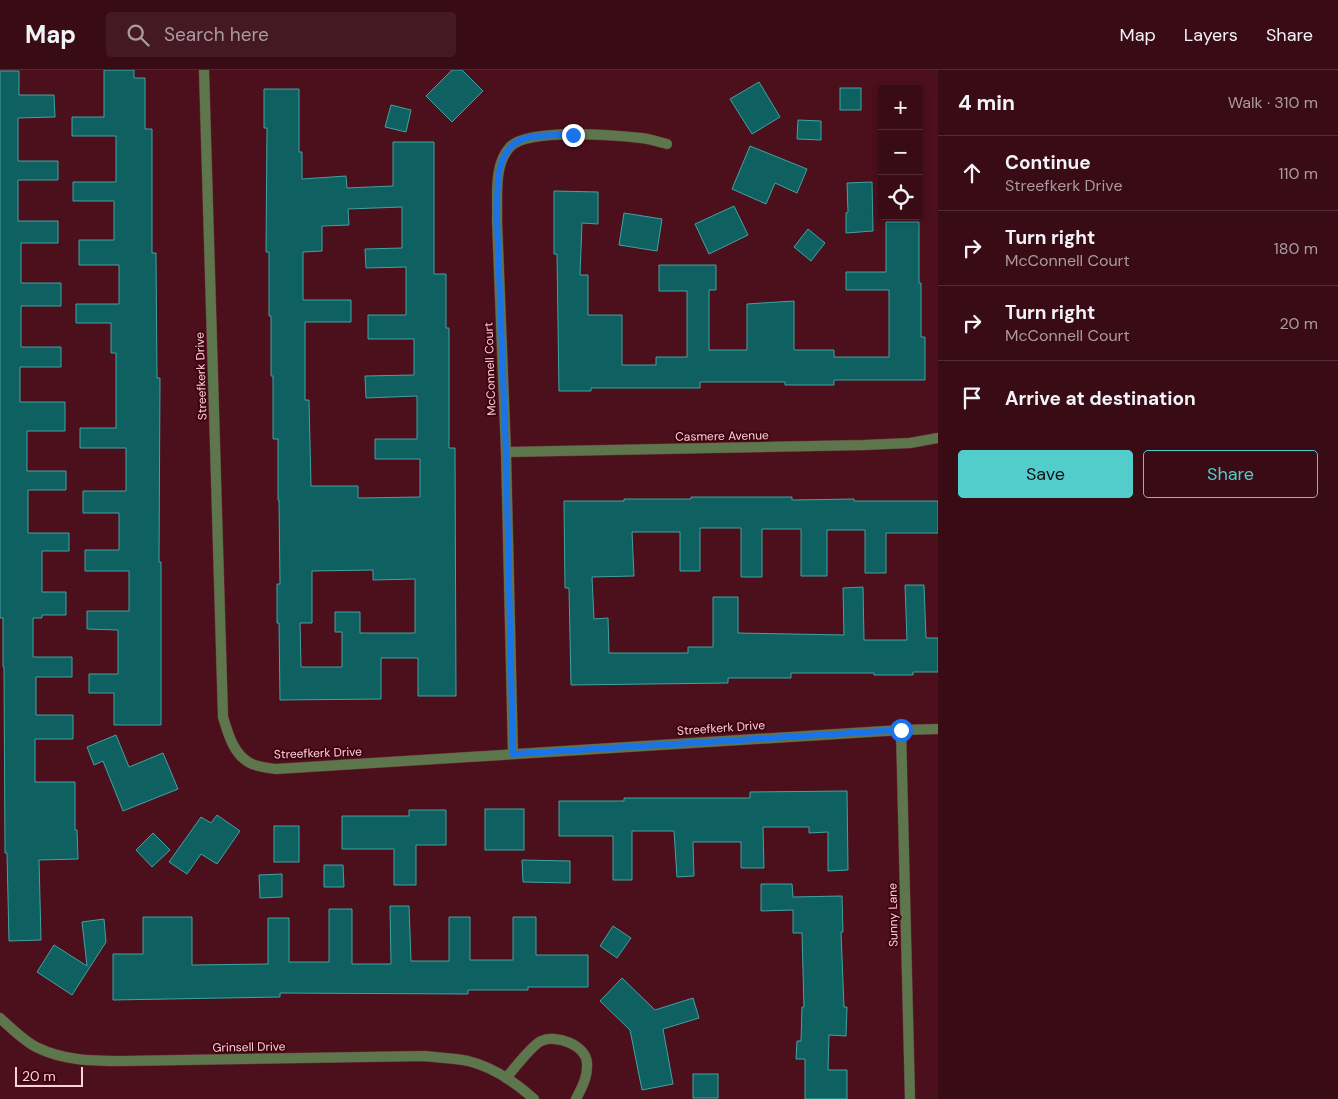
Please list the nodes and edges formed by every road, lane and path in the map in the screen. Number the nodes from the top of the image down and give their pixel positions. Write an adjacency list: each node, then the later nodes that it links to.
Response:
1 (204, 70): 7 (street, Streefkerk Drive)
2 (667, 144): 4 (street, McConnell Court)
3 (938, 438): 4 (street, Casmere Avenue)
4 (506, 452): 7 (street, McConnell Court)
5 (938, 728): 6 (street, Streefkerk Drive)
6 (901, 730): 7 (street, Streefkerk Drive); 12 (street, Sunny Lane)
7 (513, 754)
8 (0, 1018): 9 (street, Grinsell Drive)
9 (506, 1078): 10 (street, Grinsell Drive); 11 (street)
10 (534, 1099)
11 (576, 1099)
12 (910, 1099)

